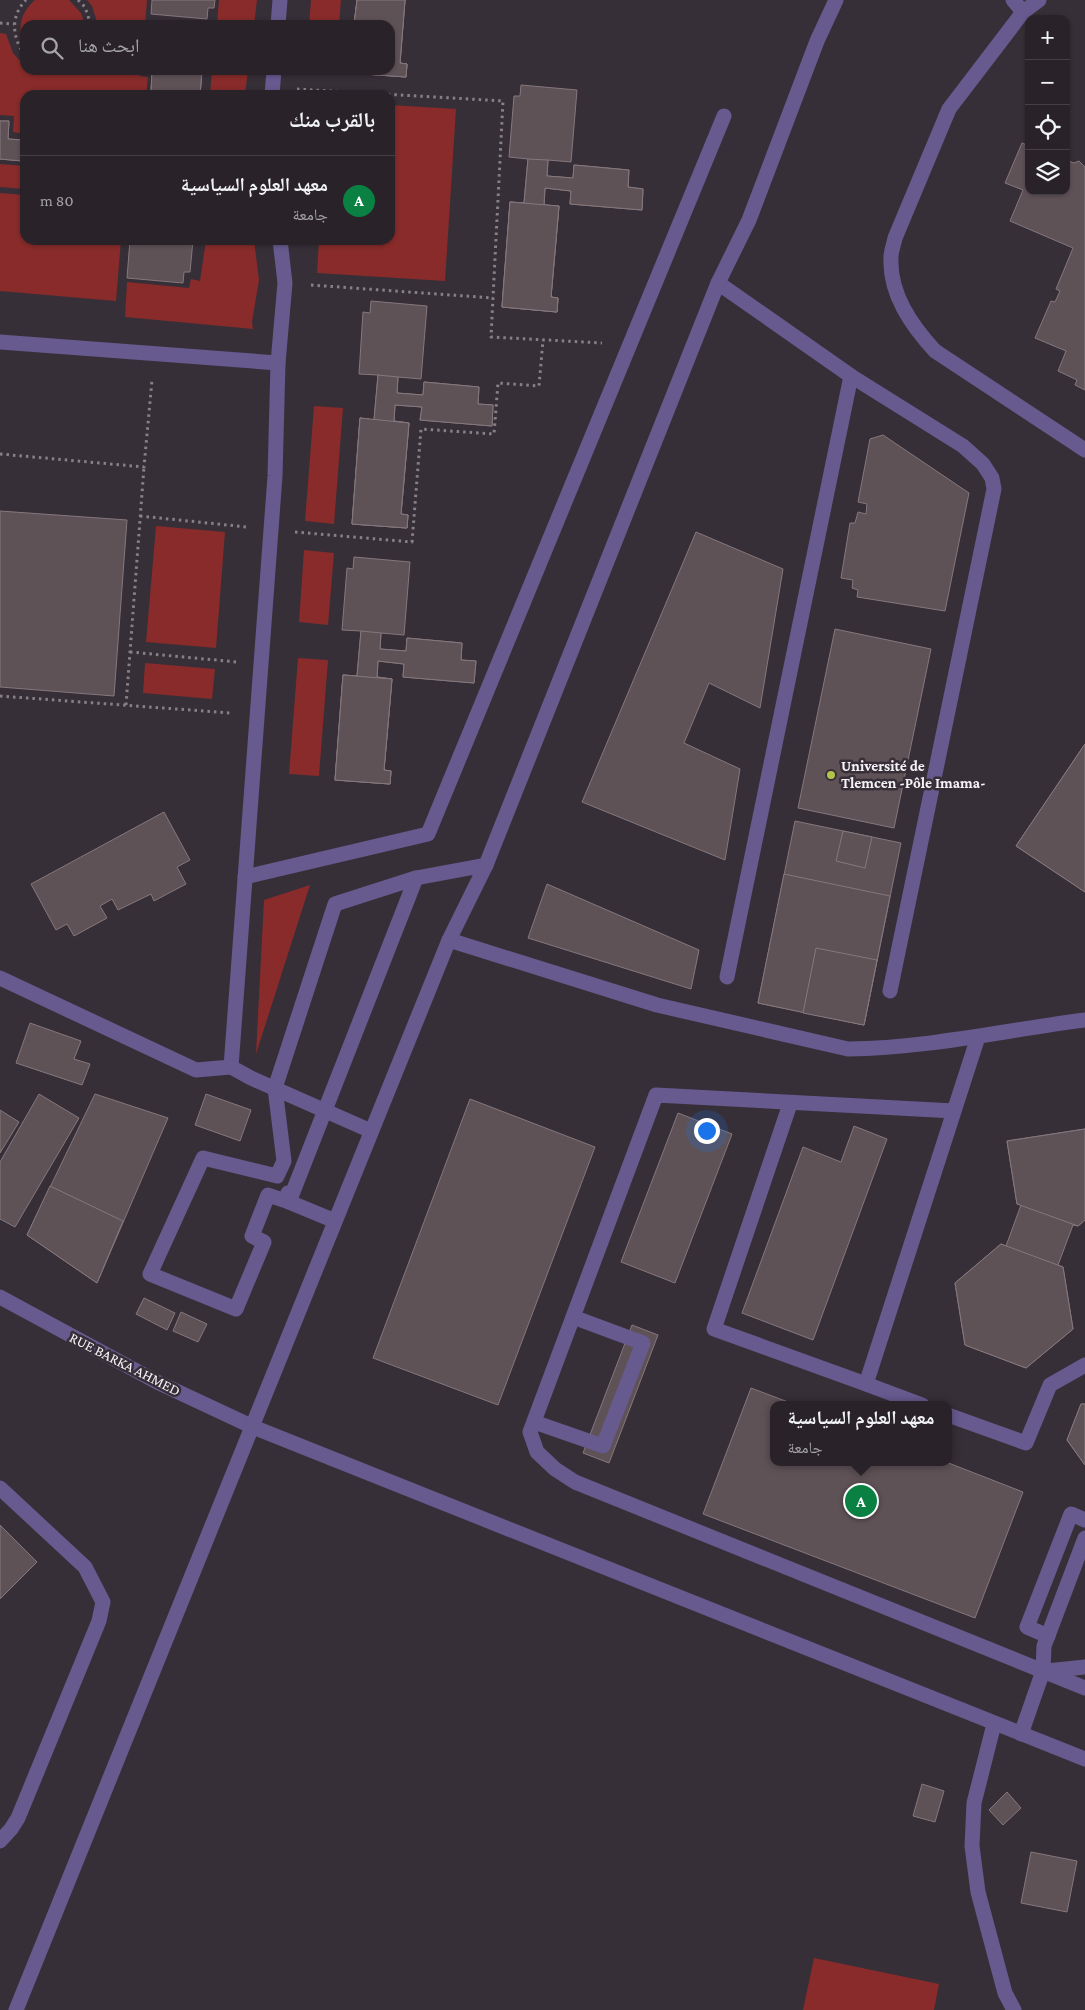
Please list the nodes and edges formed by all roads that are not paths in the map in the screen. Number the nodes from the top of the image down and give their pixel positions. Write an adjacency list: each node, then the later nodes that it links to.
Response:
1 (280, 0): 6 (street)
2 (836, 0): 11 (street)
3 (1013, 0): 5 (street)
4 (1039, 0): 5 (street)
5 (1023, 12): 15 (street)
6 (278, 20)
7 (274, 75): 8 (street)
8 (273, 90)
9 (724, 116): 17 (street)
10 (281, 245): 13 (street)
11 (718, 283): 14 (street); 16 (street)
12 (0, 342): 13 (street)
13 (278, 363): 17 (street)
14 (851, 376): 20 (street); 22 (street)
15 (1085, 450)
16 (486, 866): 18 (street); 19 (street)
17 (245, 877): 25 (street)
18 (416, 878): 26 (street); 28 (street)
19 (449, 940): 24 (street); 30 (street)
20 (727, 977)
21 (0, 978): 25 (street)
22 (890, 992)
23 (1084, 1020): 24 (street)
24 (978, 1037): 29 (street)
25 (231, 1066): 26 (street)
26 (275, 1088): 28 (street); 31 (street)
27 (790, 1104): 29 (street); 35 (street); 37 (street)
28 (324, 1109): 30 (street); 32 (street)
29 (954, 1111): 37 (street)
30 (371, 1131): 33 (street)
31 (284, 1162): 32 (street); 32 (street)
32 (289, 1202): 33 (street)
33 (335, 1221): 41 (street)
34 (0, 1297): 41 (street, RUE BARKA AHMED)
35 (573, 1317): 40 (street); 40 (street)
36 (1085, 1365): 39 (street)
37 (866, 1384): 38 (street)
38 (911, 1401)
39 (952, 1415)
40 (534, 1422): 47 (street)
41 (253, 1427): 49 (street, RUE BARKA AHMED); 53 (street)
42 (0, 1488): 52 (street)
43 (1085, 1520): 45 (street)
44 (1085, 1538): 45 (street)
45 (1048, 1636): 47 (street)
46 (1085, 1667): 47 (street)
47 (1043, 1671): 48 (street); 50 (street)
48 (1085, 1688)
49 (994, 1724): 50 (street, RUE BARKA AHMED); 54 (street)
50 (1021, 1734): 51 (street, RUE BARKA AHMED)
51 (1085, 1760)
52 (0, 1841)
53 (16, 2010)
54 (1014, 2010)

